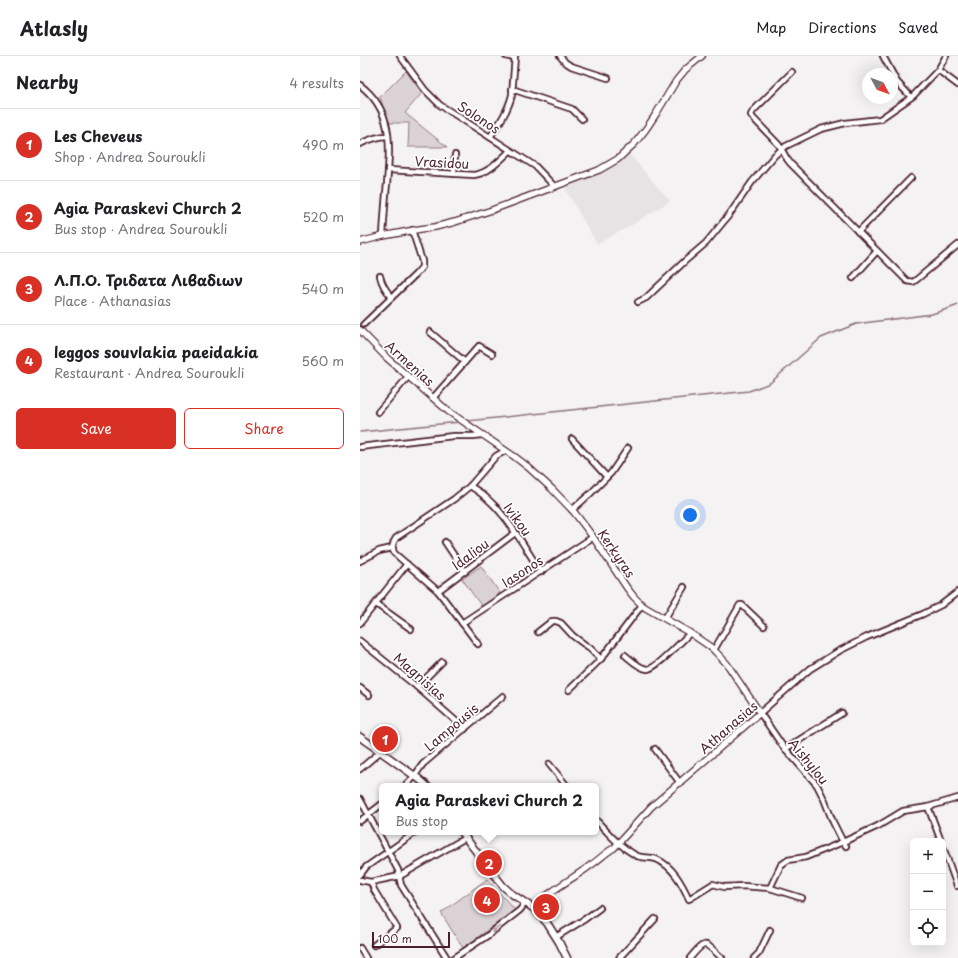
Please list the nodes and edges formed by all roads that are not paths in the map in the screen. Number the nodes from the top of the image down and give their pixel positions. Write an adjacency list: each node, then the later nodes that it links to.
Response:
1 (400, 56): 17 (street, Solonos)
2 (506, 56): 7 (street)
3 (560, 56): 10 (street)
4 (702, 56): 25 (street)
5 (883, 56): 14 (street)
6 (946, 56): 8 (street)
7 (514, 57): 13 (street)
8 (938, 70): 12 (street); 14 (street)
9 (792, 72): 19 (street)
10 (608, 78)
11 (360, 85): 16 (street)
12 (958, 85)
13 (512, 89): 15 (street); 17 (street)
14 (911, 97): 19 (street)
15 (582, 119)
16 (388, 136): 18 (street); 22 (street)
17 (490, 137): 20 (street, Solonos)
18 (360, 144)
19 (782, 150): 27 (street); 35 (street)
20 (510, 151): 23 (street, Vrasidou); 25 (street, Solonos)
21 (455, 155): 23 (street)
22 (388, 170): 23 (street, Vrasidou); 28 (street)
23 (454, 174)
24 (911, 178): 27 (street)
25 (555, 186): 26 (street)
26 (412, 230): 28 (street); 34 (street)
27 (858, 232): 31 (street)
28 (383, 236): 29 (street)
29 (360, 242)
30 (958, 245): 31 (street)
31 (877, 251): 33 (street)
32 (380, 276): 34 (street)
33 (853, 278)
34 (392, 297): 36 (street)
35 (638, 302)
36 (364, 324)
37 (360, 330): 41 (street, Armenias)
38 (430, 332): 40 (street)
39 (492, 354): 40 (street)
40 (465, 362): 42 (street)
41 (408, 377): 42 (street, Armenias); 44 (street)
42 (433, 398): 43 (street, Armenias)
43 (448, 411): 45 (street, Kerkyras)
44 (378, 412)
45 (480, 433): 47 (street); 49 (street, Kerkyras)
46 (572, 438): 50 (street)
47 (360, 447)
48 (628, 448): 50 (street)
49 (505, 451): 51 (street); 52 (street, Kerkyras)
50 (607, 477): 52 (street)
51 (470, 486): 53 (street, Ivikou); 56 (street)
52 (572, 510): 54 (street, Kerkyras)
53 (515, 533): 59 (street, Idaliou); 60 (street, Ivikou)
54 (593, 537): 60 (street, Iasonos); 65 (street, Kerkyras)
55 (445, 542): 59 (street)
56 (392, 548): 57 (street); 58 (street)
57 (360, 561)
58 (407, 564): 62 (street); 64 (street)
59 (465, 572): 62 (street, Idaliou)
60 (541, 572): 68 (street, Iasonos)
61 (684, 587): 66 (street)
62 (438, 591): 68 (street)
63 (958, 592): 84 (street, Athanasias)
64 (376, 604): 67 (street); 70 (street)
65 (642, 605): 66 (street, Kerkyras); 77 (street)
66 (665, 618): 72 (street, Kerkyras)
67 (360, 623)
68 (462, 623): 74 (street)
69 (764, 626): 75 (street)
70 (411, 629)
71 (538, 632): 77 (street)
72 (690, 633): 75 (street, Kerkyras); 76 (street)
73 (360, 641): 79 (street, Magnisias)
74 (478, 644)
75 (714, 650): 84 (street, Kerkyras)
76 (625, 655)
77 (601, 659): 81 (street)
78 (442, 662): 79 (street)
79 (416, 687): 86 (street, Magnisias)
80 (360, 688): 82 (street)
81 (569, 690)
82 (369, 695)
83 (503, 696): 86 (street, Lampousis)
84 (760, 713): 88 (street, Aishylou); 94 (street, Athanasias)
85 (842, 713): 88 (street)
86 (465, 729): 93 (street, Lampousis)
87 (360, 737): 90 (main road)
88 (785, 749): 110 (street, Aishylou)
89 (655, 750): 94 (street)
90 (381, 751): 92 (street); 93 (main road)
91 (549, 764): 97 (street)
92 (360, 769)
93 (414, 775): 95 (street, Lampousis); 96 (main road)
94 (680, 782): 109 (street, Athanasias)
95 (409, 783)
96 (424, 783)
97 (565, 783)
98 (958, 798): 101 (street)
99 (360, 799): 102 (street)
100 (379, 806): 102 (street)
101 (928, 806): 108 (street); 110 (street)
102 (368, 815): 103 (street); 111 (street)
103 (360, 821)
104 (599, 823): 109 (street)
105 (412, 835): 111 (street)
106 (463, 835): 107 (main road)
107 (465, 838): 116 (street); 122 (main road)
108 (940, 838)
109 (618, 844): 120 (street); 123 (street, Athanasias)
110 (845, 844): 120 (street)
111 (388, 852): 115 (street); 116 (street)
112 (946, 855): 114 (street)
113 (958, 871): 114 (street)
114 (953, 873): 119 (street)
115 (360, 875)
116 (400, 876): 118 (street); 131 (street)
117 (360, 880): 118 (street)
118 (371, 882): 128 (street)
119 (957, 886)
120 (770, 888): 121 (street)
121 (802, 898)
122 (524, 903): 123 (main road); 132 (street, one-way to 132)
123 (533, 908): 127 (main road)
124 (600, 908): 127 (street)
125 (655, 919): 134 (street)
126 (770, 930): 137 (street)
127 (556, 937): 133 (main road)
128 (374, 945)
129 (360, 948): 130 (street)
130 (366, 958)
131 (447, 958)
132 (454, 958)
133 (567, 958)
134 (619, 958)
135 (690, 958): 136 (street)
136 (722, 958)
137 (754, 958)

